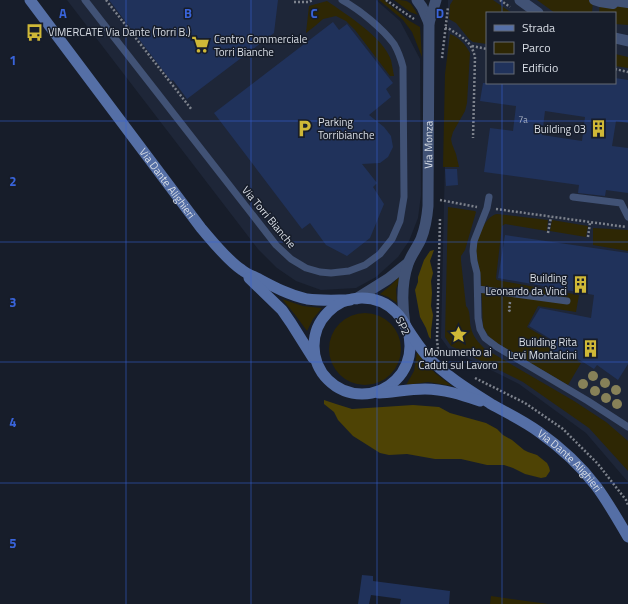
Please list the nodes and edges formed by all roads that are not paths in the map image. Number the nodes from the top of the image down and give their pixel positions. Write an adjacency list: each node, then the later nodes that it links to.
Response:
1 (30, 0): 17 (main road, Via Dante Alighieri)
2 (85, 0): 3 (lane, Via Torri Bianche)
3 (342, 0)
4 (417, 0): 10 (street, Via Monza)
5 (436, 0): 10 (street, Via Monza)
6 (520, 0): 9 (street)
7 (594, 0): 8 (street)
8 (628, 3)
9 (537, 12)
10 (429, 23): 16 (street, Via Monza)
11 (616, 38): 12 (street)
12 (628, 40)
13 (489, 197): 18 (lane)
14 (573, 197): 15 (lane)
15 (628, 217)
16 (408, 263): 19 (street); 21 (street)
17 (242, 270): 19 (main road, Via Dante Alighieri); 22 (main road)
18 (478, 289): 20 (lane); 25 (lane)
19 (353, 299): 21 (main road, SP2); 22 (main road, SP2)
20 (567, 301)
21 (405, 325): 23 (main road, SP2); 24 (main road, Via Dante Alighieri / SP2)
22 (319, 368): 23 (main road, SP2)
23 (370, 394): 24 (main road, Via Dante Alighieri / SP2)
24 (492, 404): 26 (main road, Via Dante Alighieri / SP2)
25 (628, 427)
26 (628, 537)

